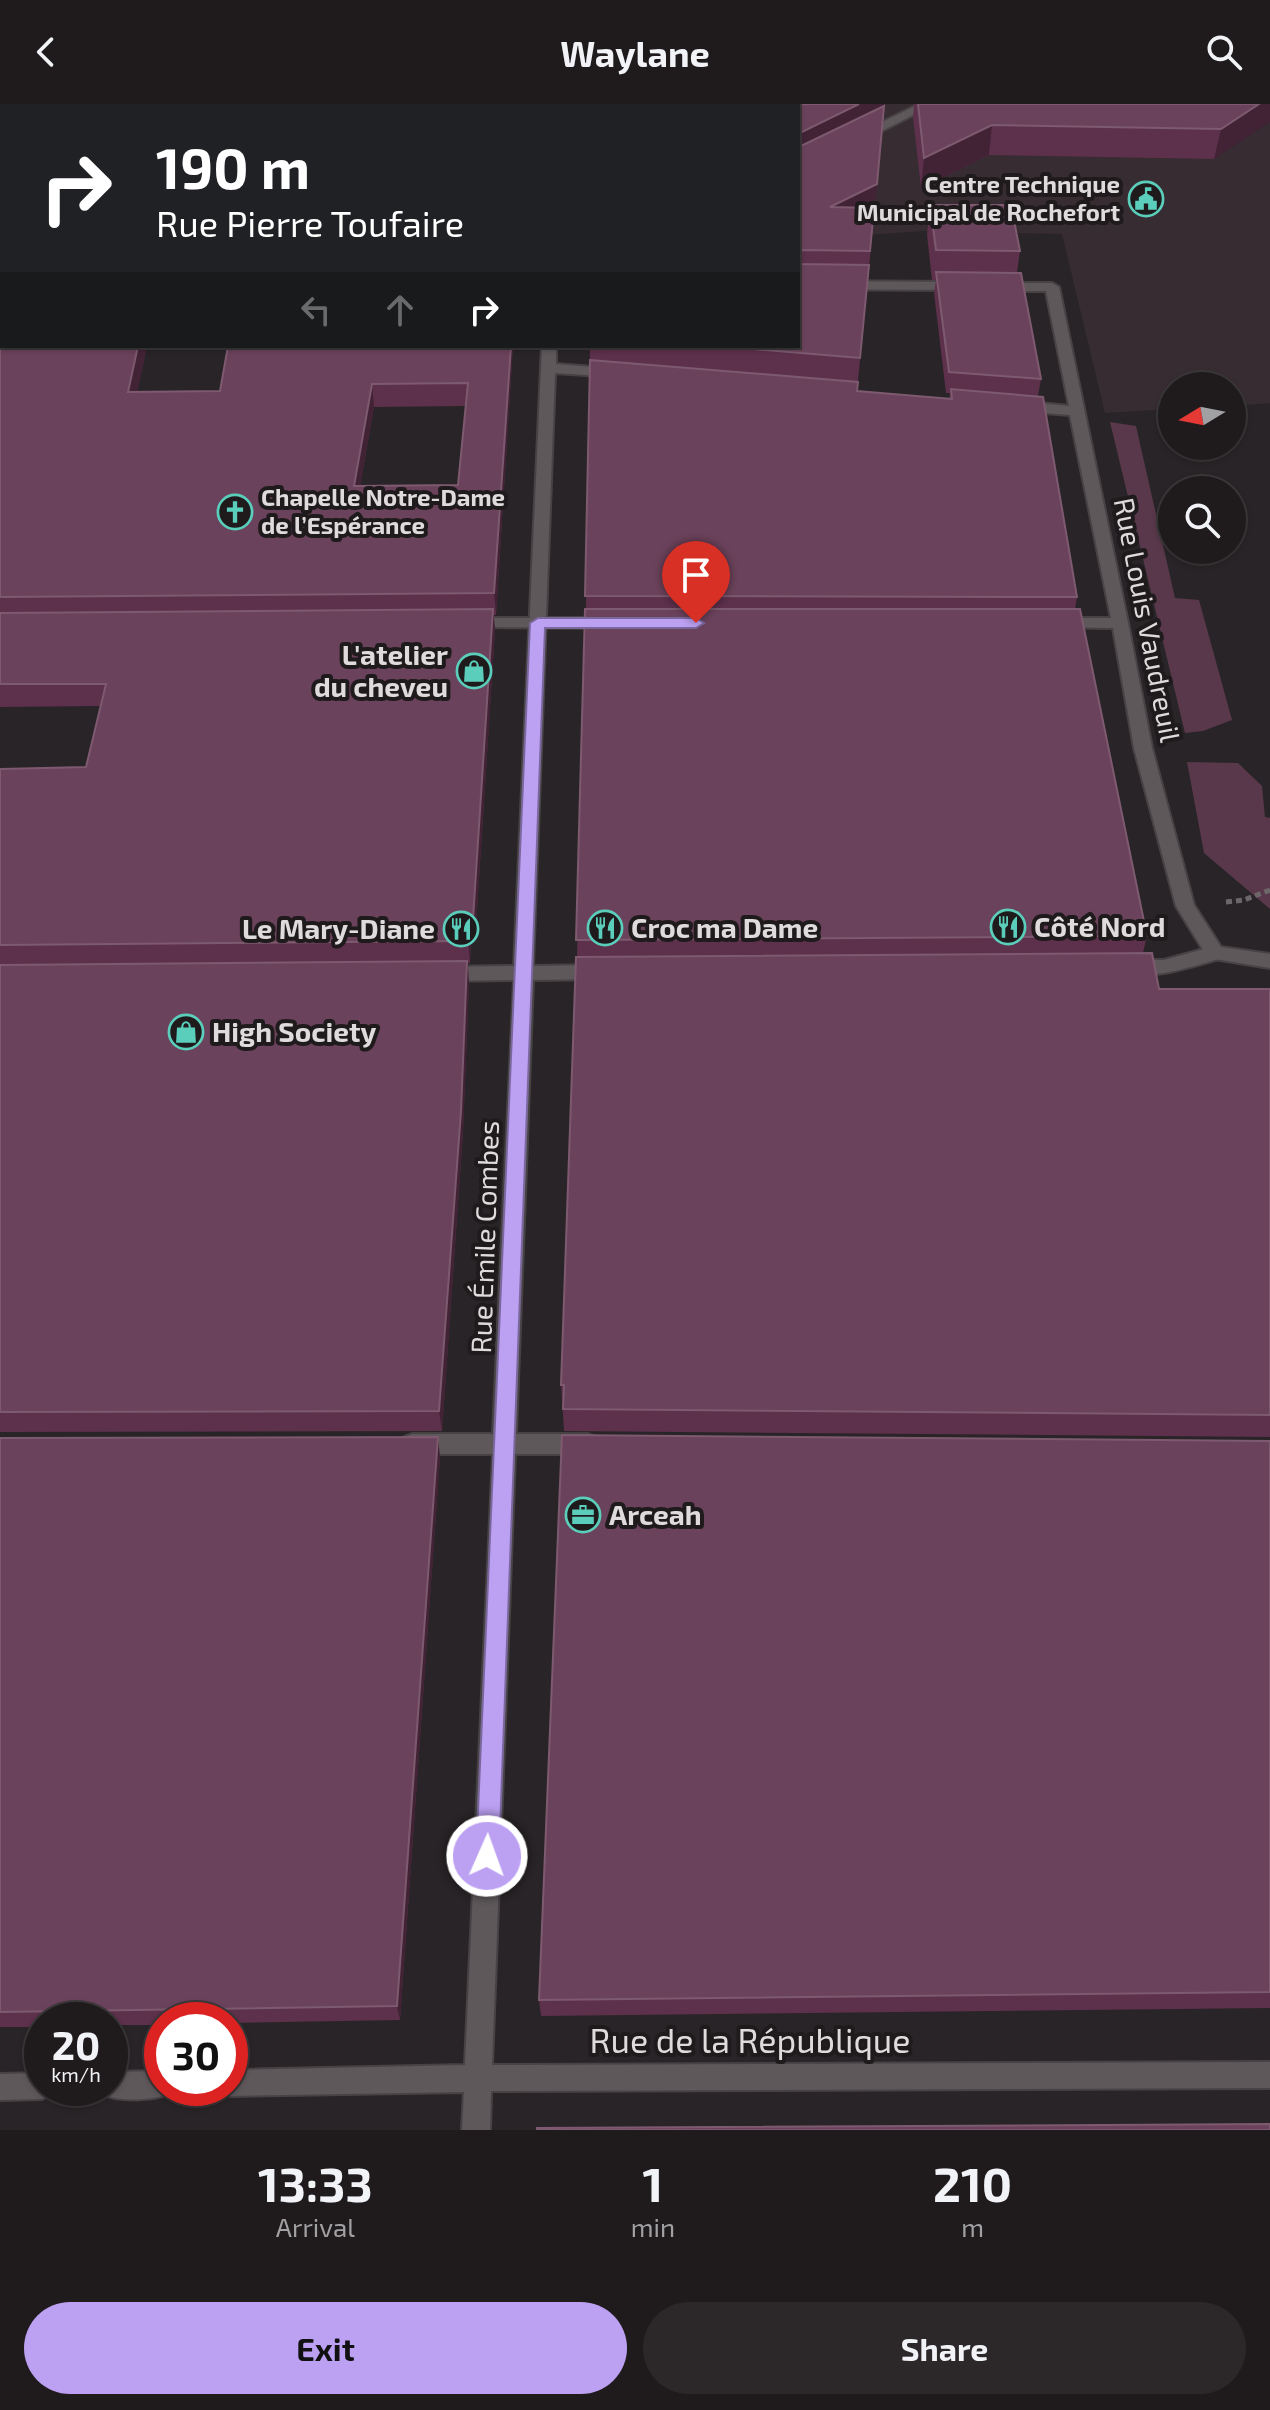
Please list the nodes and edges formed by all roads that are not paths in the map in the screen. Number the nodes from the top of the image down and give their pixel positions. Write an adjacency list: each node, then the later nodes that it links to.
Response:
1 (929, 104): 2 (street)
2 (852, 141)
3 (800, 285): 4 (street)
4 (973, 286)
5 (988, 287): 9 (street, Rue Louis Vaudreuil)
6 (549, 357): 7 (street); 10 (street, Rue Émile Combes)
7 (626, 374)
8 (999, 404): 9 (street)
9 (1077, 411): 13 (street, Rue Louis Vaudreuil)
10 (538, 623): 11 (street); 14 (street); 19 (street, Rue Émile Combes)
11 (633, 623)
12 (1044, 623): 13 (street)
13 (1120, 623): 15 (street, Rue Louis Vaudreuil)
14 (443, 624)
15 (1215, 953): 16 (street); 17 (street)
16 (1270, 961)
17 (1117, 967)
18 (617, 972): 19 (street)
19 (523, 973): 20 (street); 22 (street, Rue Émile Combes)
20 (428, 974)
21 (394, 1444): 22 (street)
22 (504, 1444): 23 (street); 25 (street, Rue Émile Combes)
23 (616, 1445)
24 (1270, 2075): 25 (street, Rue de la République)
25 (478, 2078): 26 (street, Rue de la République); 29 (street, Rue Émile Combes)
26 (248, 2083)
27 (24, 2086): 28 (street)
28 (0, 2087)
29 (476, 2130)

